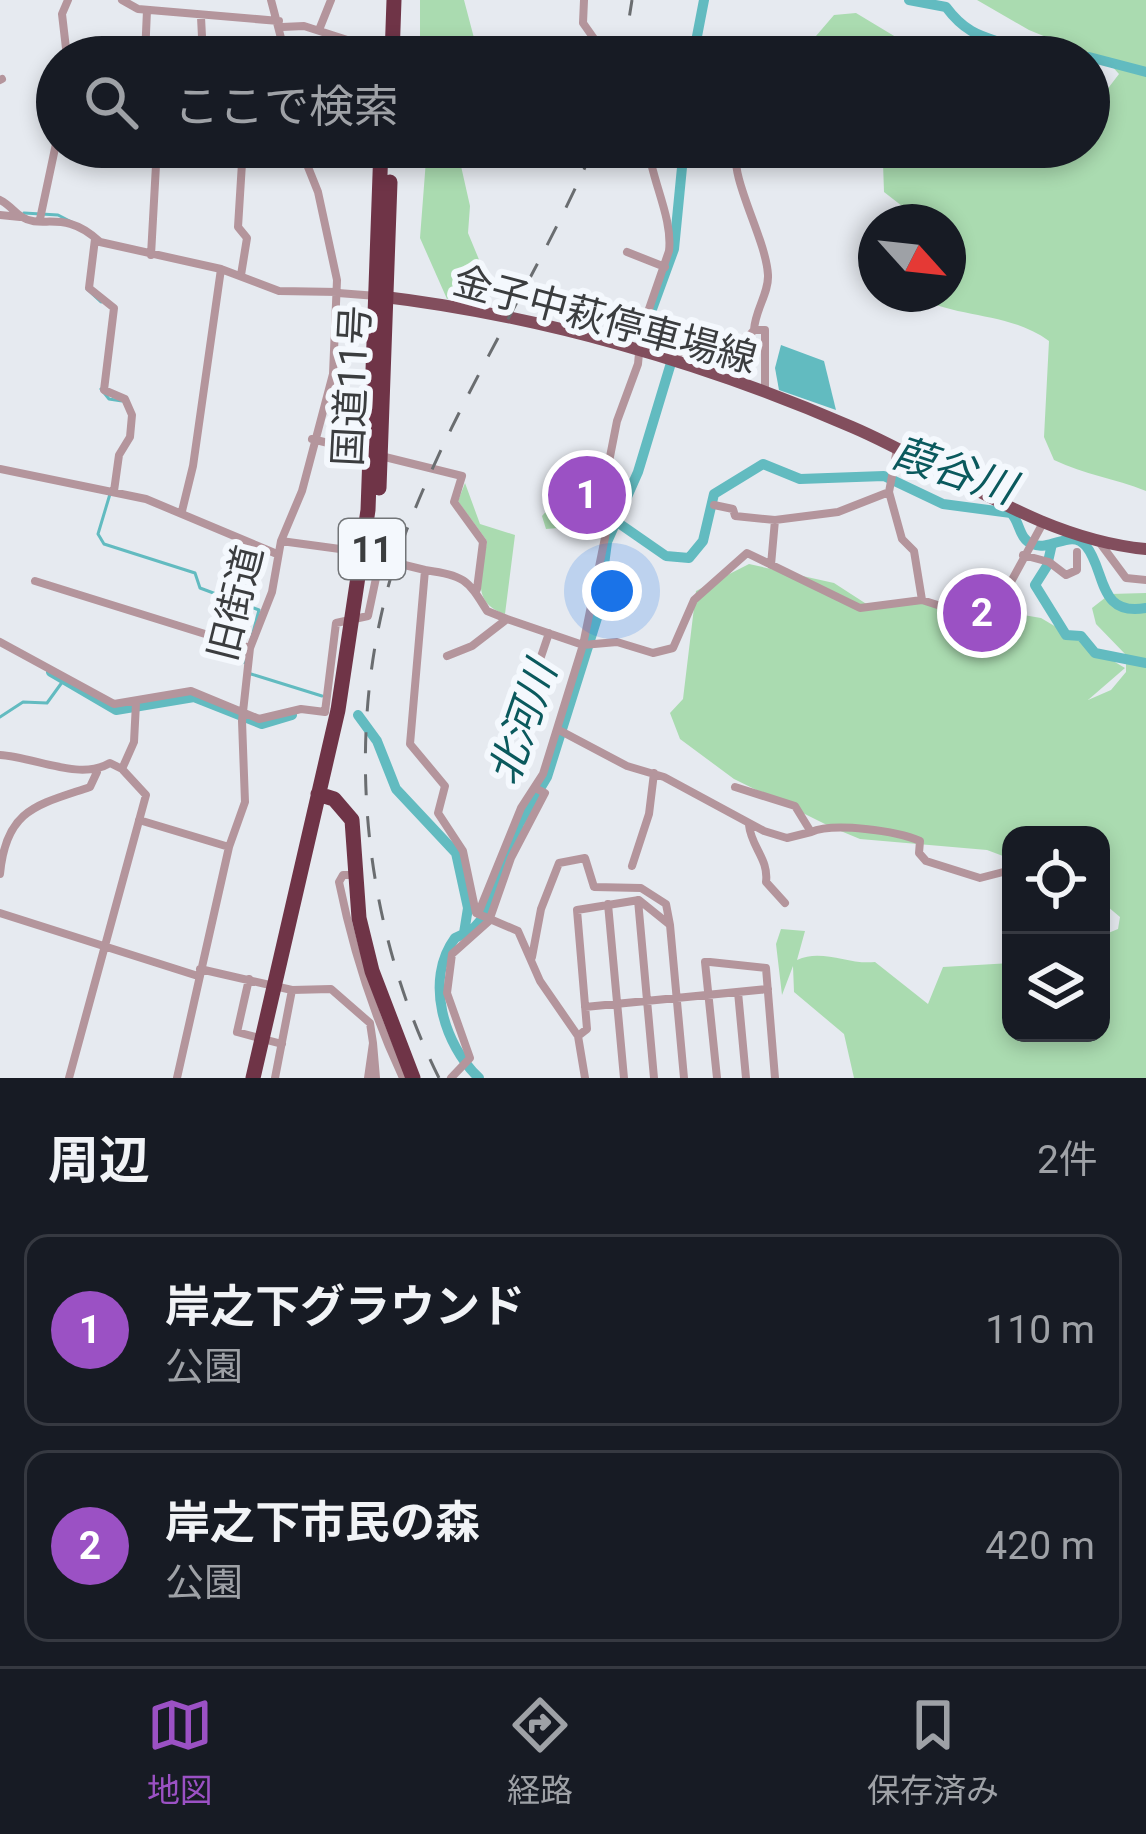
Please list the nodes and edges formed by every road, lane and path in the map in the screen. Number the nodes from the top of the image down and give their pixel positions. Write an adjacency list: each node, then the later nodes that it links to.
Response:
1 (68, 0): 14 (street)
2 (122, 0): 9 (street)
3 (184, 0): 10 (street)
4 (271, 0): 12 (street)
5 (331, 0): 13 (street)
6 (384, 0): 19 (highway)
7 (394, 0): 20 (highway)
8 (584, 0): 21 (street)
9 (147, 10): 10 (street); 15 (street)
10 (182, 14): 11 (street)
11 (201, 16): 12 (street); 16 (street)
12 (280, 24): 13 (street); 17 (street)
13 (319, 30): 18 (street)
14 (65, 36)
15 (146, 36)
16 (202, 36)
17 (282, 36)
18 (335, 36)
19 (388, 36)
20 (391, 36)
21 (593, 36)
22 (51, 168): 33 (street)
23 (156, 168): 36 (street)
24 (242, 168): 39 (street)
25 (309, 168): 40 (street, 旧街道)
26 (381, 168): 41 (highway, 国道11号 / 11)
27 (390, 168): 41 (highway, 国道11号 / 11)
28 (651, 168): 37 (street)
29 (736, 168): 42 (street)
30 (0, 200): 32 (street)
31 (0, 215): 32 (street)
32 (20, 217): 33 (street)
33 (41, 217): 34 (street)
34 (92, 234): 36 (street); 51 (street)
35 (627, 252): 37 (street)
36 (151, 255): 38 (street)
37 (665, 268): 43 (street)
38 (221, 269): 39 (street); 53 (street)
39 (241, 275): 40 (street)
40 (338, 292): 41 (street); 46 (street, 旧街道)
41 (383, 297): 43 (main road, 金子中萩停車場線); 48 (highway, 国道11号 / 11)
42 (754, 330): 44 (street); 45 (street)
43 (641, 352): 44 (main road, 金子中萩停車場線); 73 (street)
44 (672, 360): 45 (main road, 金子中萩停車場線)
45 (765, 393): 47 (main road, 金子中萩停車場線)
46 (312, 439): 48 (street); 57 (street, 旧街道)
47 (898, 449): 50 (street); 55 (main road, 金子中萩停車場線)
48 (377, 457): 60 (highway, 国道11号 / 11); 67 (street); 69 (highway, 国道11号 / 11)
49 (0, 469): 51 (street)
50 (889, 484): 54 (street); 68 (street)
51 (111, 491): 53 (street)
52 (714, 506): 54 (street)
53 (182, 511): 62 (street)
54 (775, 520): 63 (street)
55 (1045, 521): 56 (main road, 金子中萩停車場線); 58 (street)
56 (1096, 538): 59 (main road, 金子中萩停車場線); 65 (street)
57 (280, 541): 60 (street); 62 (street, 旧街道)
58 (1028, 548): 61 (street); 68 (street)
59 (1146, 549)
60 (362, 552): 69 (highway, 国道11号 / 11)
61 (1077, 552)
62 (277, 554): 74 (street, 旧街道)
63 (771, 565): 68 (street); 73 (street)
64 (424, 569): 67 (street); 69 (street); 98 (street)
65 (1146, 580)
66 (35, 581): 74 (street)
67 (477, 589): 70 (street)
68 (922, 600)
69 (356, 619): 78 (street); 85 (highway, 国道11号 / 11)
70 (507, 619): 71 (street); 75 (street)
71 (549, 633): 73 (street); 77 (street)
72 (0, 642): 76 (street)
73 (587, 646): 79 (street)
74 (247, 647): 78 (street, 旧街道)
75 (447, 656)
76 (137, 706): 78 (street); 81 (street)
77 (524, 707)
78 (242, 716): 89 (street, 旧街道)
79 (560, 731): 83 (street); 98 (street)
80 (0, 755): 82 (street)
81 (122, 769): 82 (street); 86 (street)
82 (97, 772): 92 (street)
83 (654, 773): 87 (street); 90 (street)
84 (735, 787): 88 (street)
85 (321, 795): 93 (highway); 104 (highway, 国道11号 / 11)
86 (139, 820): 89 (street); 100 (street)
87 (749, 825): 88 (street); 95 (street)
88 (811, 832): 91 (street)
89 (229, 847): 102 (street, 旧街道)
90 (632, 866)
91 (1002, 872)
92 (0, 874)
93 (354, 875): 121 (street); 122 (highway)
94 (639, 900): 96 (street); 99 (street); 110 (street)
95 (785, 903)
96 (608, 904): 111 (street); 112 (street)
97 (0, 913): 100 (street)
98 (483, 917): 101 (street); 123 (street)
99 (670, 925): 101 (street); 109 (street)
100 (106, 946): 102 (street); 116 (street)
101 (531, 958): 114 (street)
102 (199, 972): 103 (street); 117 (street, 旧街道)
103 (249, 980): 104 (street); 113 (street)
104 (274, 985): 106 (street); 113 (highway, 国道11号 / 11)
105 (768, 989): 107 (street); 108 (street); 130 (street)
106 (292, 990): 115 (street); 120 (street)
107 (738, 992): 108 (street); 129 (street)
108 (709, 995): 109 (street); 128 (street)
109 (678, 998): 110 (street); 127 (street)
110 (647, 1001): 111 (street); 126 (street)
111 (616, 1004): 112 (street); 125 (street)
112 (585, 1007): 114 (street)
113 (262, 1036): 115 (street); 118 (highway, 国道11号 / 11)
114 (578, 1036): 124 (street)
115 (282, 1044): 119 (street)
116 (69, 1078)
117 (177, 1078)
118 (253, 1078)
119 (275, 1078)
120 (372, 1078)
121 (403, 1078)
122 (413, 1078)
123 (451, 1078)
124 (585, 1078)
125 (624, 1078)
126 (654, 1078)
127 (685, 1078)
128 (717, 1078)
129 (746, 1078)
130 (775, 1078)

